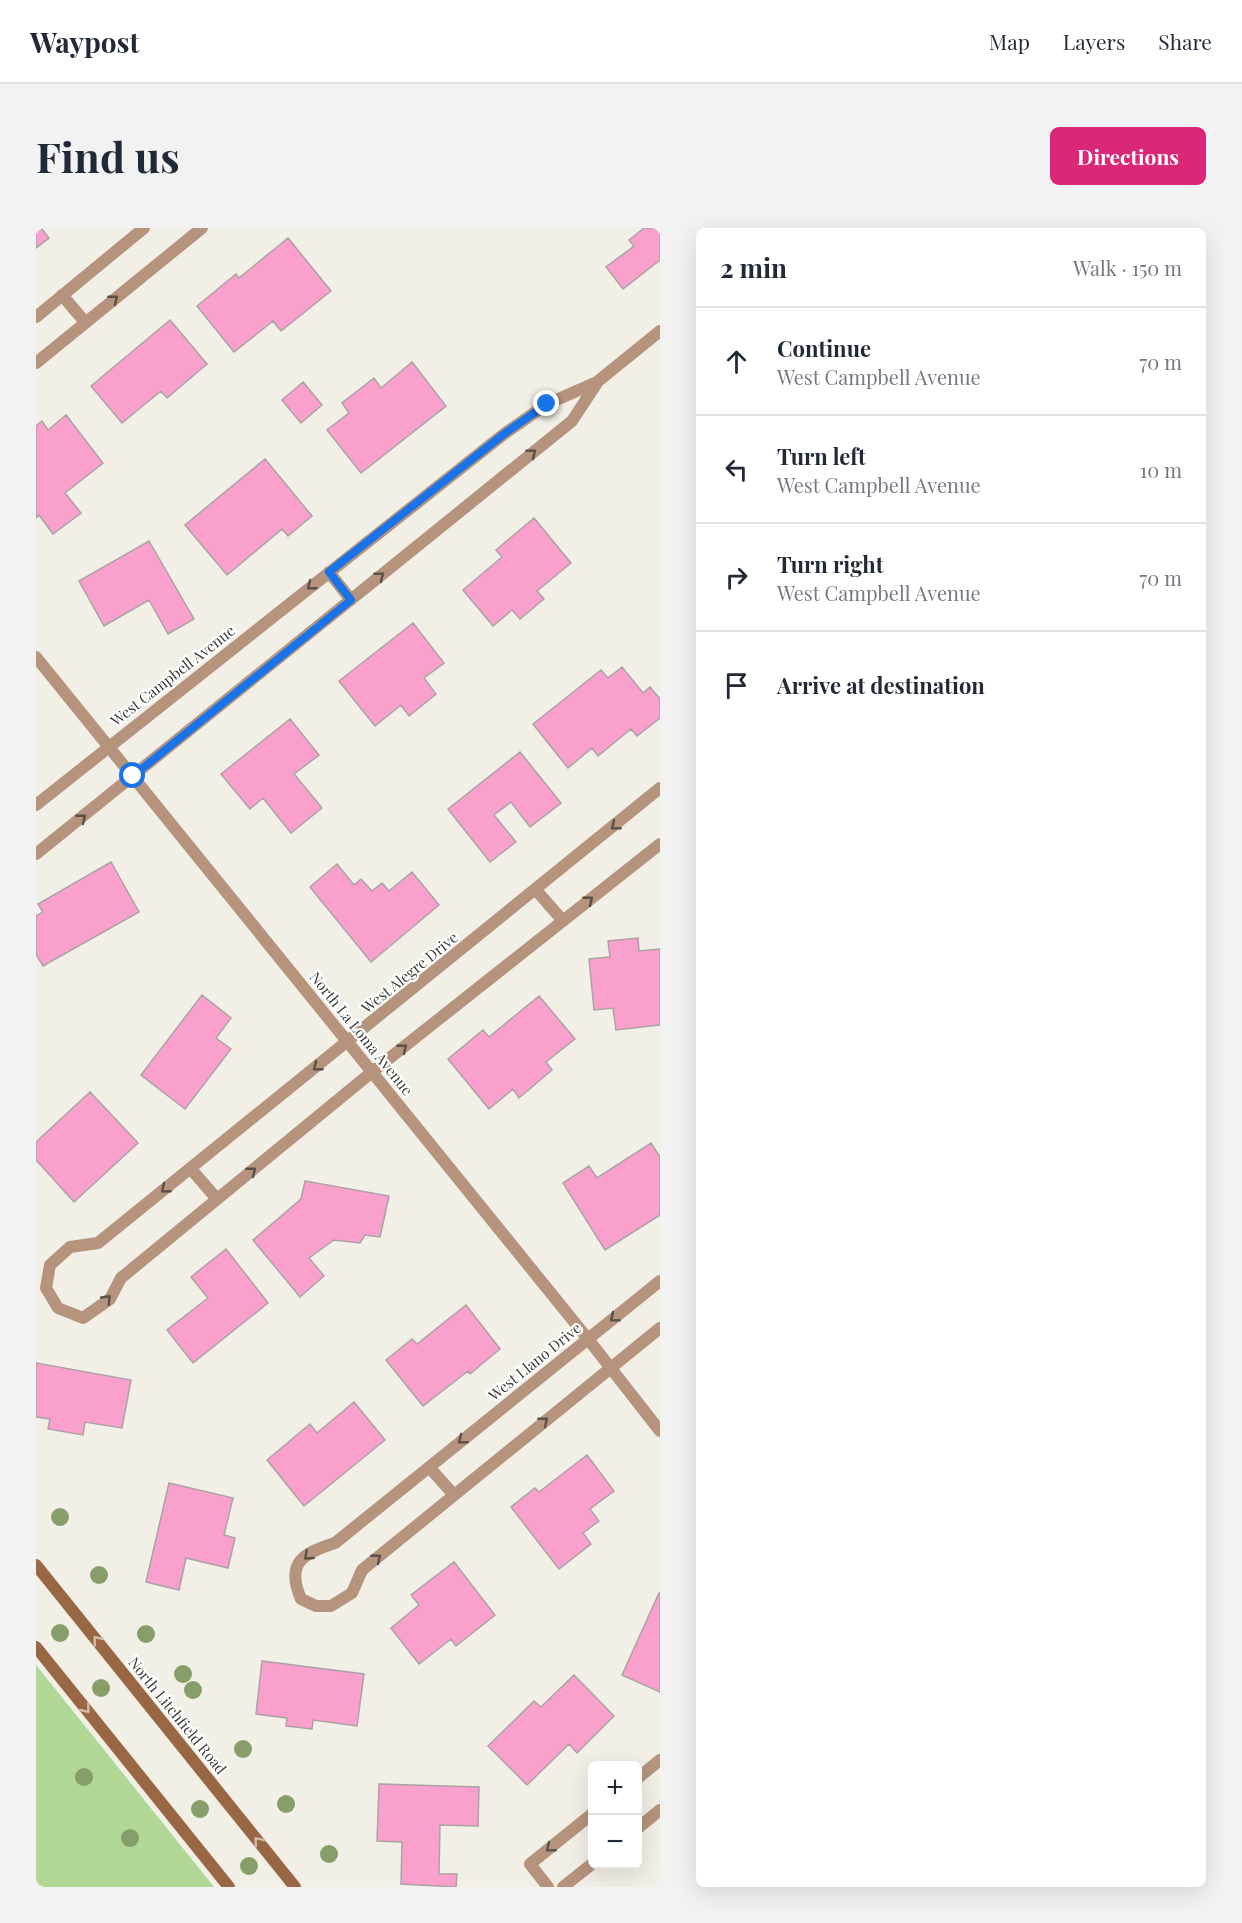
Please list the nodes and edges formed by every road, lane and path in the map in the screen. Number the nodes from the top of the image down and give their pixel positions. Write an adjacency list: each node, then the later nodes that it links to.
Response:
1 (144, 228): 3 (street)
2 (202, 228): 5 (street, one-way to 2)
3 (62, 295): 4 (street); 5 (street)
4 (36, 317)
5 (86, 322): 7 (street)
6 (660, 331): 8 (street, West Campbell Avenue)
7 (36, 363)
8 (597, 382): 9 (street, West Campbell Avenue); 10 (street, West Campbell Avenue, one-way to 8)
9 (329, 572): 10 (street); 12 (street, West Campbell Avenue, one-way to 12)
10 (351, 600): 13 (street, West Campbell Avenue)
11 (36, 657): 12 (street, North La Loma Avenue)
12 (107, 747): 13 (street, North La Loma Avenue); 15 (street, West Campbell Avenue)
13 (133, 776): 17 (street, West Campbell Avenue, one-way to 13); 20 (street, North La Loma Avenue)
14 (660, 788): 18 (street, West Alegre Drive, one-way to 18)
15 (36, 805)
16 (660, 843): 19 (street, West Alegre Drive, one-way to 16)
17 (36, 854)
18 (536, 890): 19 (street); 20 (street, West Alegre Drive)
19 (562, 921): 21 (street, West Alegre Drive, one-way to 19)
20 (348, 1042): 21 (street, North La Loma Avenue); 22 (street, West Alegre Drive, one-way to 22)
21 (372, 1072): 23 (street, West Alegre Drive, one-way to 21); 26 (street, North La Loma Avenue)
22 (191, 1169): 23 (street); 23 (street, West Alegre Drive, one-way to 23)
23 (218, 1199)
24 (660, 1281): 26 (street, West Llano Drive, one-way to 26)
25 (660, 1328): 27 (street, West Llano Drive)
26 (588, 1338): 27 (street, North La Loma Avenue); 29 (street, West Llano Drive, one-way to 29)
27 (611, 1367): 28 (street, North La Loma Avenue); 30 (street, West Llano Drive, one-way to 27)
28 (660, 1431)
29 (429, 1467): 30 (street); 30 (street, West Llano Drive, one-way to 30)
30 (453, 1495)
31 (36, 1565): 40 (main road, North Litchfield Road, one-way to 31)
32 (36, 1647): 39 (main road, one-way to 39)
33 (660, 1760): 34 (street)
34 (642, 1775)
35 (660, 1810): 37 (street)
36 (591, 1815): 41 (street, one-way to 41)
37 (642, 1825)
38 (588, 1867): 42 (street)
39 (229, 1887)
40 (295, 1887)
41 (548, 1887)
42 (563, 1887)

